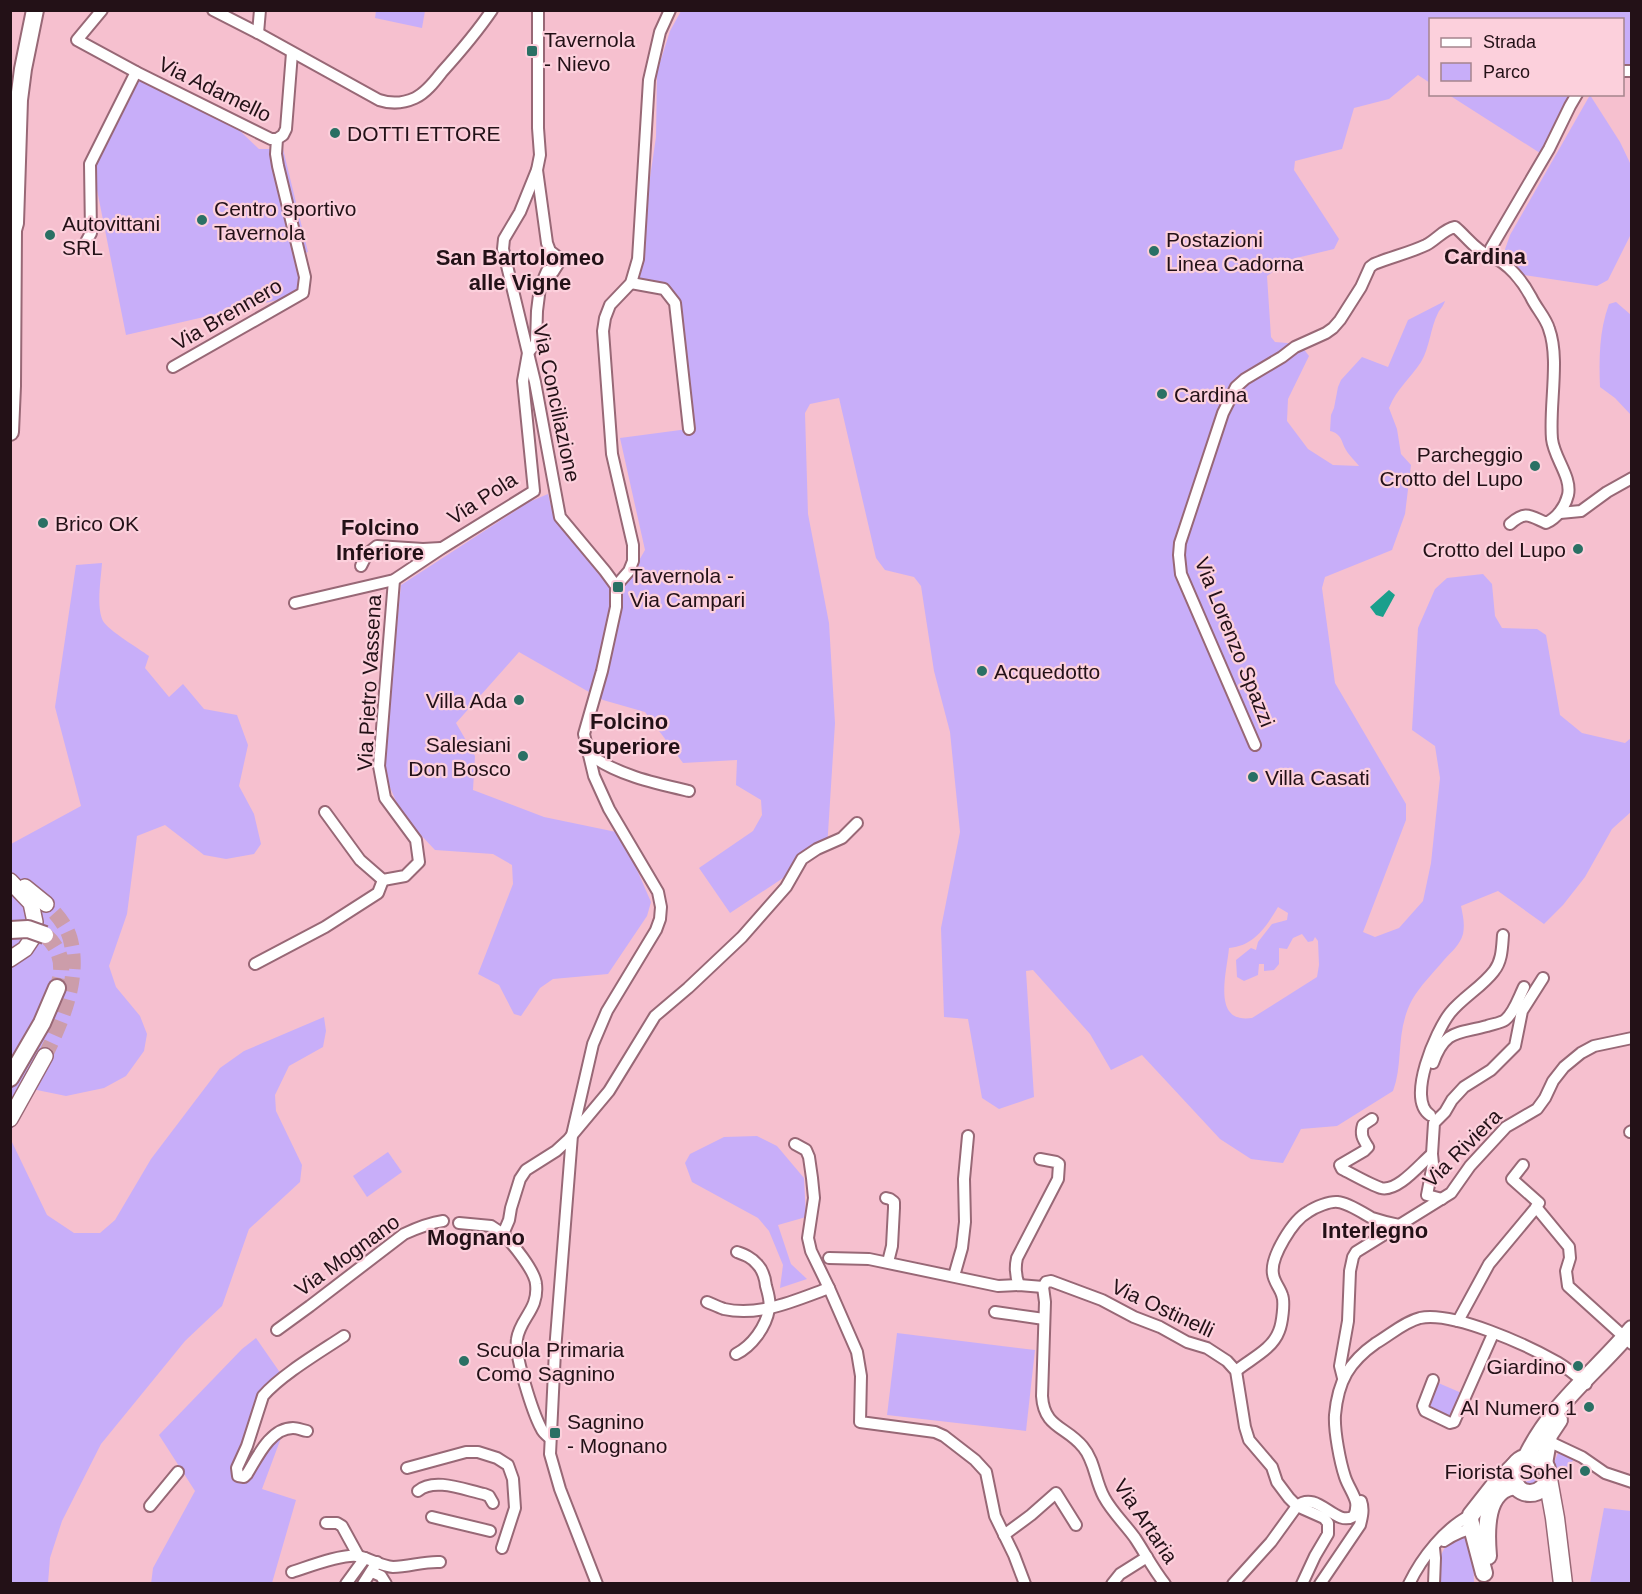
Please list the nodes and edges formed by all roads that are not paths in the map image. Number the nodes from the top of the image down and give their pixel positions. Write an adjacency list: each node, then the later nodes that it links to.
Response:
1 (27, 10): 12 (main road)
2 (35, 10): 16 (main road)
3 (102, 10): 11 (street, Via Adamello)
4 (213, 10): 9 (street)
5 (260, 10): 9 (street)
6 (492, 10): 10 (street)
7 (538, 10): 15 (street, Via Conciliazione)
8 (670, 10): 19 (street)
9 (258, 33): 10 (street)
10 (292, 53): 14 (street, Via Brennero)
11 (136, 72): 14 (street, Via Adamello); 17 (street, Via Adamello)
12 (10, 88)
13 (1576, 96): 18 (street)
14 (278, 139): 21 (street, Via Brennero)
15 (537, 170): 20 (street, Via Conciliazione); 20 (street)
16 (12, 227): 23 (main road)
17 (86, 242)
18 (1490, 256): 25 (street); 32 (street, Via Lorenzo Spazzi)
19 (631, 283): 22 (street); 30 (street)
20 (528, 353): 27 (street, Via Pola); 30 (street, Via Conciliazione)
21 (173, 367)
22 (689, 429)
23 (10, 432)
24 (1632, 478): 25 (street)
25 (1560, 513): 26 (street)
26 (1510, 524)
27 (442, 548): 28 (street); 29 (street, Via Pola)
28 (361, 566)
29 (394, 580): 31 (street, Via Pola); 38 (street, Via Pietro Vassena)
30 (616, 586): 33 (street)
31 (295, 603)
32 (1256, 745)
33 (588, 754): 34 (street); 55 (street)
34 (689, 791)
35 (325, 812): 38 (street)
36 (857, 823): 55 (street)
37 (10, 876): 40 (street)
38 (383, 880): 45 (street)
39 (10, 881): 42 (street)
40 (46, 904)
41 (10, 930): 42 (main road, bridge)
42 (38, 932): 44 (street)
43 (1503, 935): 54 (street)
44 (10, 959)
45 (255, 964)
46 (1543, 978): 54 (street)
47 (1524, 987): 54 (street)
48 (57, 988): 51 (main road)
49 (1632, 1038): 62 (street, Via Riviera)
50 (45, 1056): 52 (street)
51 (10, 1078)
52 (10, 1119)
53 (1372, 1119): 58 (street)
54 (1432, 1119): 58 (street)
55 (573, 1135): 67 (street); 90 (street)
56 (968, 1136): 71 (street)
57 (795, 1144): 74 (street)
58 (1432, 1154): 62 (street)
59 (1040, 1158): 72 (street)
60 (1523, 1165): 83 (street)
61 (886, 1198): 70 (street)
62 (1442, 1199): 66 (street, Via Riviera)
63 (1534, 1210): 79 (street)
64 (443, 1221): 80 (street, Via Mognano)
65 (459, 1223): 67 (street)
66 (1398, 1224): 85 (street); 86 (street, Via Riviera)
67 (503, 1234): 90 (street)
68 (736, 1252): 76 (street)
69 (829, 1258): 70 (street, Via Ostinelli)
70 (888, 1263): 71 (street, Via Ostinelli)
71 (954, 1276): 72 (street, Via Ostinelli)
72 (1018, 1285): 73 (street, Via Ostinelli)
73 (1043, 1287): 78 (street, Via Artaria); 85 (street, Via Ostinelli)
74 (829, 1288): 76 (street); 108 (street)
75 (707, 1302): 76 (street)
76 (770, 1307): 84 (street)
77 (995, 1312): 78 (street)
78 (1044, 1319): 112 (street, Via Artaria)
79 (1458, 1321): 81 (street); 86 (street)
80 (277, 1330)
81 (1493, 1334): 87 (street); 88 (street)
82 (344, 1336): 89 (street)
83 (1629, 1337): 88 (main road)
84 (736, 1354)
85 (1236, 1371): 102 (street)
86 (1343, 1378): 98 (street)
87 (1433, 1380)
88 (1585, 1383): 91 (main road); 92 (main road)
89 (307, 1431)
90 (550, 1438): 120 (street)
91 (1548, 1441): 95 (main road); 96 (street)
92 (1521, 1460): 95 (main road); 97 (main road); 105 (main road)
93 (406, 1468): 109 (street)
94 (178, 1472): 101 (street)
95 (1546, 1472): 97 (main road); 129 (highway)
96 (1632, 1482)
97 (1517, 1486): 105 (main road)
98 (1349, 1488): 102 (street); 126 (street)
99 (418, 1491): 100 (street)
100 (493, 1503)
101 (150, 1506)
102 (1297, 1506): 124 (street); 125 (street)
103 (432, 1518): 107 (street)
104 (326, 1523): 111 (street)
105 (1477, 1523): 110 (street); 116 (main road)
106 (1076, 1525): 108 (street)
107 (490, 1531)
108 (1004, 1535): 121 (street)
109 (502, 1548)
110 (1434, 1548): 127 (street); 128 (street)
111 (362, 1557): 114 (street); 115 (street); 117 (street)
112 (1147, 1557): 122 (street); 123 (street, Via Artaria)
113 (440, 1562): 114 (street)
114 (374, 1567): 118 (street); 119 (street)
115 (292, 1572)
116 (1484, 1578)
117 (346, 1584)
118 (363, 1584)
119 (386, 1584)
120 (597, 1584)
121 (1025, 1584)
122 (1112, 1584)
123 (1165, 1584)
124 (1233, 1584)
125 (1302, 1584)
126 (1320, 1584)
127 (1409, 1584)
128 (1434, 1584)
129 (1563, 1584)

